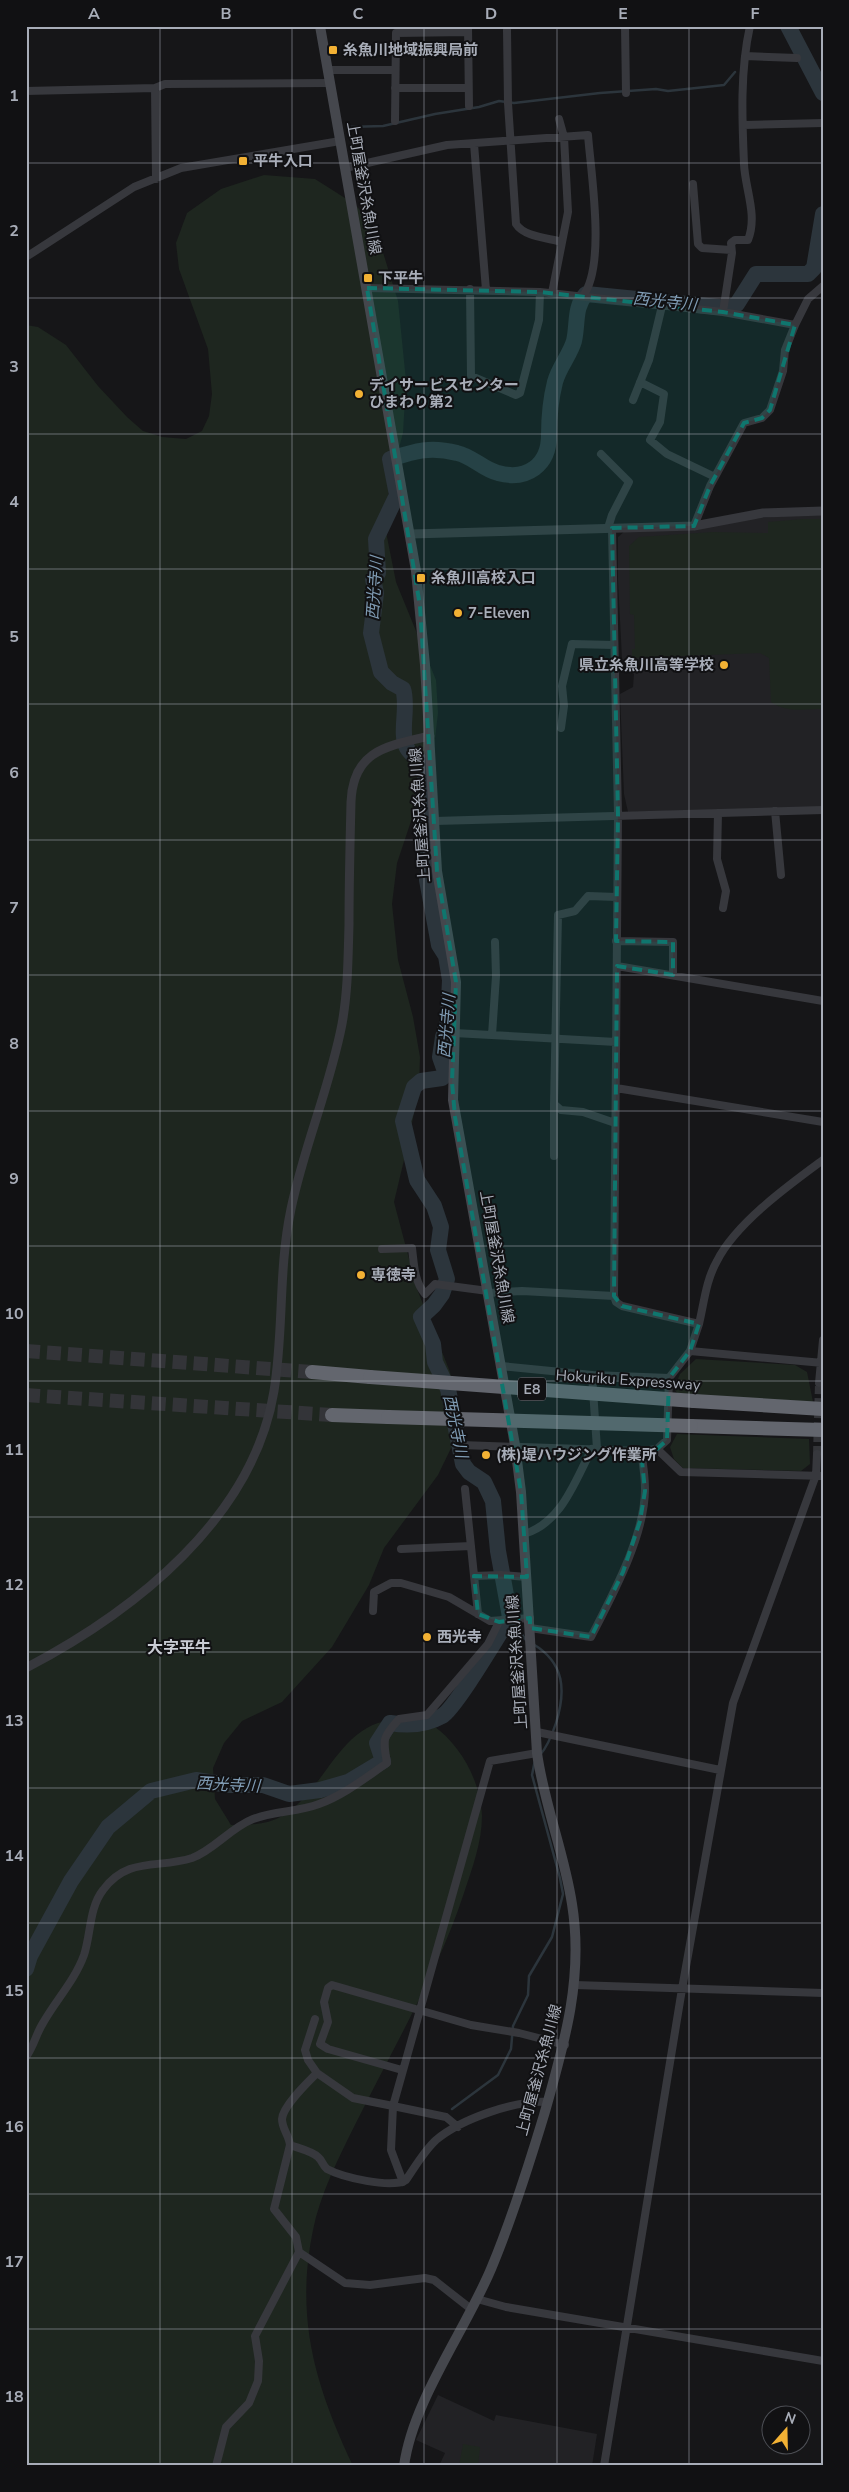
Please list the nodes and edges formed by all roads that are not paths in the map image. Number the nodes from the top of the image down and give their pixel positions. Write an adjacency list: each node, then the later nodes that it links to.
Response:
1 (320, 26): 8 (main road, 上町屋釜沢糸魚川線)
2 (625, 26): 15 (street)
3 (750, 26): 6 (street)
4 (468, 29): 9 (street); 13 (street)
5 (507, 30): 23 (street)
6 (745, 56): 7 (street); 20 (street)
7 (797, 58)
8 (327, 70): 9 (street); 10 (main road, 上町屋釜沢糸魚川線)
9 (394, 70): 12 (street)
10 (329, 83): 11 (street); 22 (main road, 上町屋釜沢糸魚川線)
11 (155, 88): 14 (street); 26 (street)
12 (395, 88): 13 (street); 18 (street)
13 (468, 88): 16 (street)
14 (26, 91)
15 (626, 93)
16 (469, 106)
17 (559, 119): 21 (street)
18 (395, 121)
19 (823, 123): 20 (street)
20 (744, 125): 29 (street)
21 (564, 137): 23 (street); 28 (street); 37 (street)
22 (340, 141): 25 (main road, 上町屋釜沢糸魚川線); 26 (street)
23 (511, 141): 24 (street); 28 (street)
24 (474, 144): 25 (street); 34 (street)
25 (345, 168): 32 (main road, 上町屋釜沢糸魚川線)
26 (156, 179): 30 (street)
27 (693, 184): 29 (street)
28 (562, 242): 36 (street)
29 (731, 250): 39 (street)
30 (26, 257)
31 (823, 286): 40 (street)
32 (367, 288): 33 (street); 48 (main road, 上町屋釜沢糸魚川線)
33 (470, 289): 34 (street); 35 (street)
34 (486, 290): 35 (street)
35 (540, 292): 36 (street)
36 (552, 293): 37 (street)
37 (583, 296): 38 (street)
38 (662, 306): 39 (street); 41 (street)
39 (723, 312): 40 (street)
40 (795, 325): 44 (street)
41 (640, 382): 42 (street); 44 (street)
42 (633, 400)
43 (601, 454): 47 (street)
44 (715, 477): 46 (street)
45 (823, 511): 46 (street)
46 (694, 526): 47 (street)
47 (610, 528): 48 (street); 49 (street)
48 (411, 534): 51 (main road, 上町屋釜沢糸魚川線)
49 (614, 645): 50 (street); 55 (street)
50 (561, 728)
51 (430, 736): 56 (main road, 上町屋釜沢糸魚川線); 107 (street)
52 (823, 810): 53 (street)
53 (775, 811): 54 (street); 57 (street)
54 (718, 813): 55 (street); 59 (street)
55 (618, 815): 56 (street); 58 (street)
56 (435, 821): 65 (main road, 上町屋釜沢糸魚川線)
57 (780, 875)
58 (617, 897): 61 (street); 67 (street)
59 (723, 908)
60 (495, 942): 66 (street)
61 (616, 942): 62 (street); 63 (street)
62 (617, 966): 63 (street); 68 (street)
63 (673, 975): 64 (street)
64 (823, 1001)
65 (454, 1033): 66 (street); 76 (main road, 上町屋釜沢糸魚川線)
66 (492, 1035): 67 (street)
67 (556, 1039): 68 (street); 70 (street)
68 (616, 1042): 69 (street)
69 (616, 1088): 71 (street); 72 (street)
70 (554, 1104): 72 (street); 73 (street)
71 (823, 1122)
72 (615, 1124): 77 (street)
73 (554, 1156)
74 (823, 1160): 78 (street)
75 (382, 1249): 76 (street)
76 (488, 1292): 77 (street); 82 (main road, 上町屋釜沢糸魚川線)
77 (614, 1296): 78 (street)
78 (699, 1324): 80 (street)
79 (823, 1340): 81 (street)
80 (690, 1351): 81 (street); 85 (street)
81 (821, 1363): 86 (street)
82 (501, 1366): 84 (street); 91 (main road, 上町屋釜沢糸魚川線)
83 (312, 1372): 87 (highway, Hokuriku Expressway / E8, bridge)
84 (592, 1376): 85 (street); 92 (street)
85 (669, 1378): 93 (street)
86 (819, 1383)
87 (823, 1408)
88 (332, 1415): 89 (highway, E8, bridge)
89 (823, 1430)
90 (461, 1445): 91 (street)
91 (515, 1445): 92 (street); 98 (main road, 上町屋釜沢糸魚川線)
92 (595, 1449): 94 (street); 98 (street)
93 (657, 1449): 94 (street); 96 (street)
94 (642, 1451): 106 (street)
95 (817, 1454): 96 (street)
96 (820, 1476): 110 (street)
97 (465, 1489): 99 (street)
98 (524, 1534): 102 (main road, 上町屋釜沢糸魚川線)
99 (471, 1546): 100 (street); 101 (street)
100 (401, 1549)
101 (474, 1576): 102 (street); 104 (street)
102 (527, 1578): 106 (main road, 上町屋釜沢糸魚川線)
103 (373, 1611): 104 (street)
104 (478, 1614): 105 (street)
105 (499, 1622): 106 (street); 117 (street)
106 (530, 1623): 108 (main road, 上町屋釜沢糸魚川線)
107 (26, 1668)
108 (537, 1732): 109 (main road, 上町屋釜沢糸魚川線); 110 (street)
109 (538, 1753): 111 (main road, 上町屋釜沢糸魚川線); 114 (street)
110 (720, 1770): 112 (street)
111 (575, 1985): 112 (street); 116 (main road, 上町屋釜沢糸魚川線)
112 (682, 1988): 113 (street); 128 (street)
113 (823, 1993)
114 (419, 2010): 116 (street); 118 (street); 118 (street)
115 (314, 2019): 119 (street)
116 (565, 2045): 120 (main road, 上町屋釜沢糸魚川線)
117 (26, 2057)
118 (402, 2070): 121 (street)
119 (317, 2073): 121 (street); 123 (street)
120 (548, 2102): 122 (street); 126 (main road, 上町屋釜沢糸魚川線)
121 (393, 2106): 122 (street); 124 (street)
122 (458, 2127): 124 (street)
123 (290, 2145): 124 (street); 125 (street)
124 (403, 2182)
125 (299, 2252): 127 (street); 130 (street)
126 (476, 2299): 127 (main road, 上町屋釜沢糸魚川線); 128 (street)
127 (471, 2308): 131 (main road, 上町屋釜沢糸魚川線)
128 (628, 2328): 129 (street); 132 (street)
129 (823, 2361)
130 (216, 2466)
131 (404, 2466)
132 (604, 2466)

